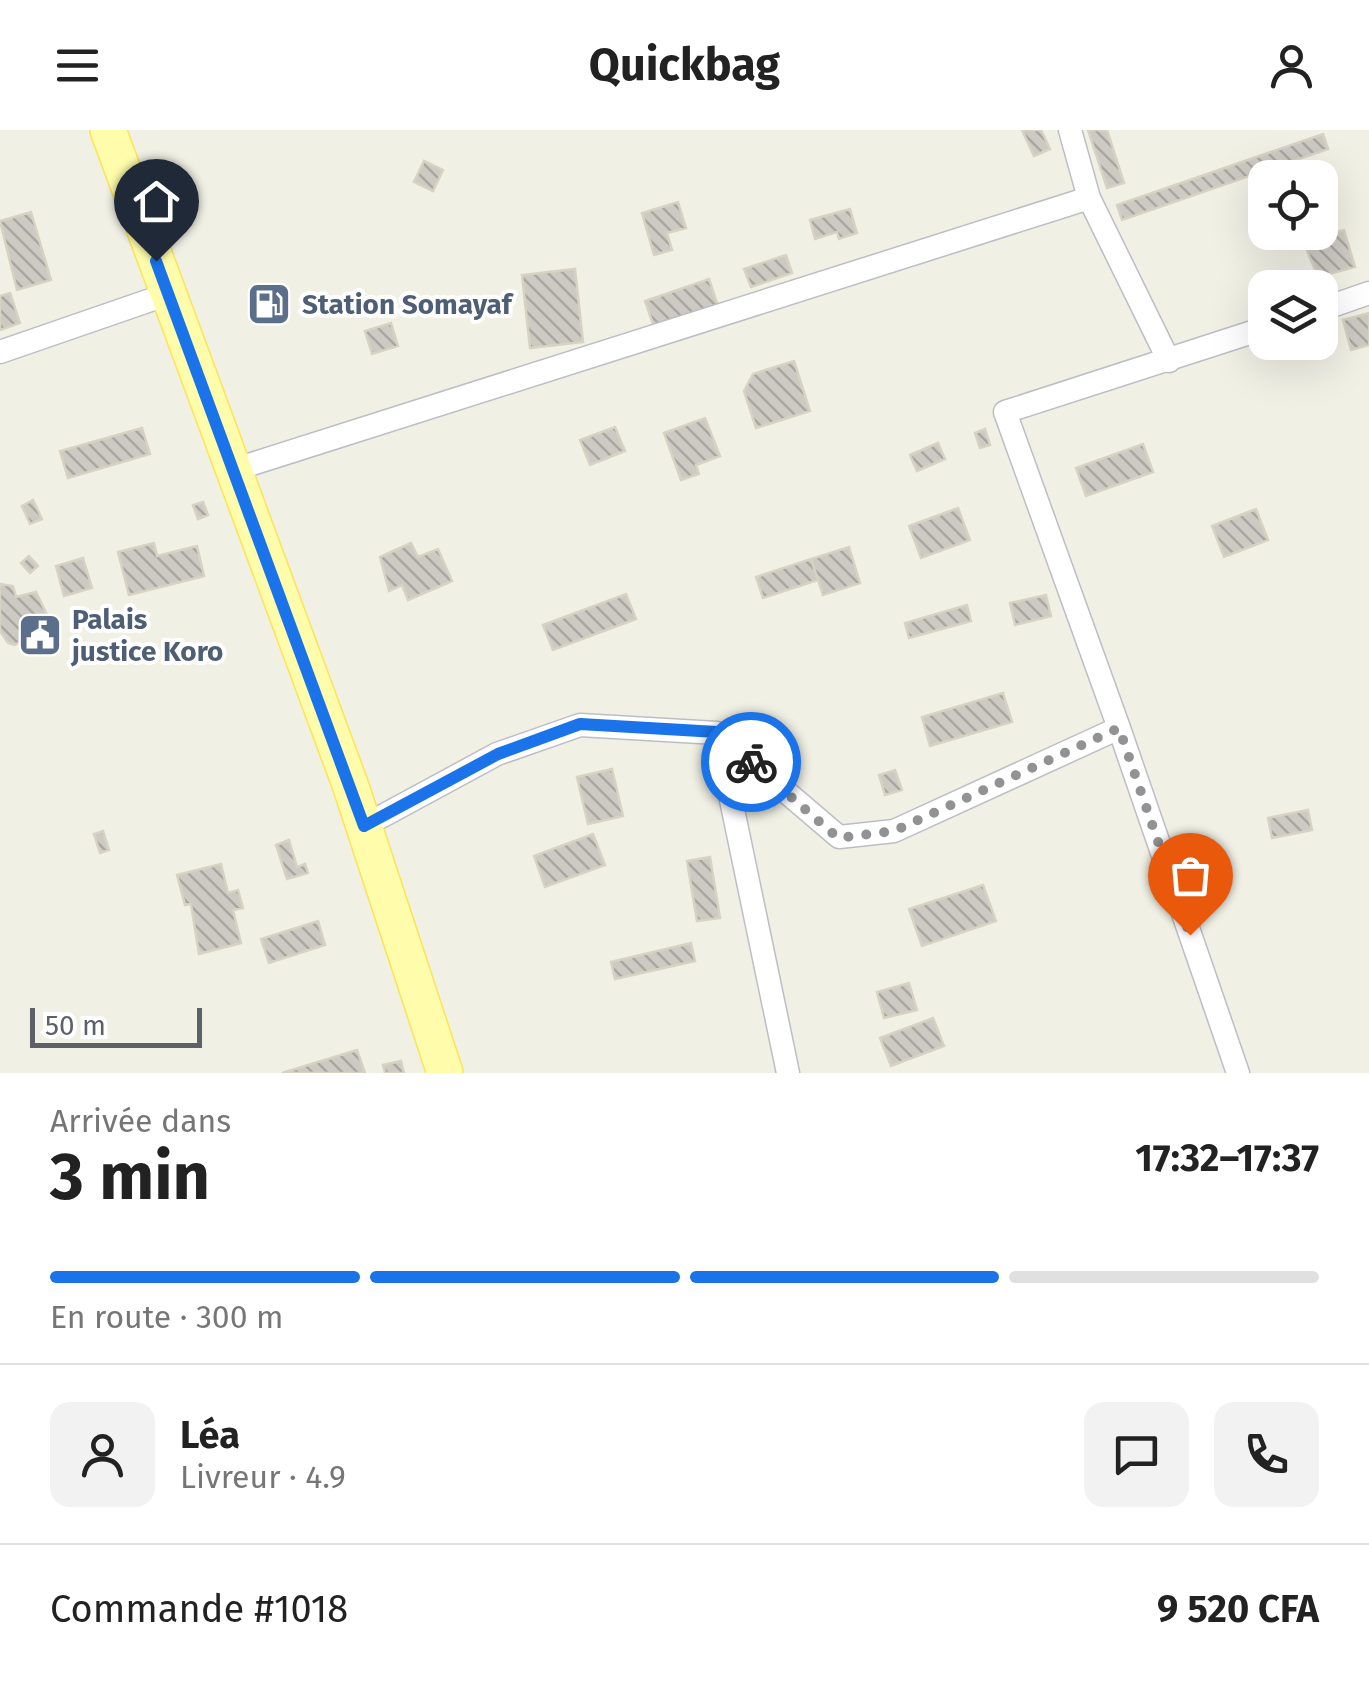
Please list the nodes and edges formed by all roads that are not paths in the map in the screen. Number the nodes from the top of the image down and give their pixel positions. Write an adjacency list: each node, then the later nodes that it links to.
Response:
1 (108, 130): 5 (main road)
2 (1070, 130): 3 (street)
3 (1088, 198): 9 (street); 10 (street)
4 (1369, 293): 6 (street)
5 (168, 294): 8 (street); 10 (main road)
6 (1338, 304)
7 (1248, 334): 9 (street)
8 (0, 352)
9 (1169, 361): 11 (street)
10 (233, 470): 13 (main road)
11 (1119, 728): 12 (street); 16 (street)
12 (717, 732): 13 (street); 15 (street)
13 (364, 826): 14 (main road)
14 (445, 1073)
15 (788, 1073)
16 (1238, 1073)

